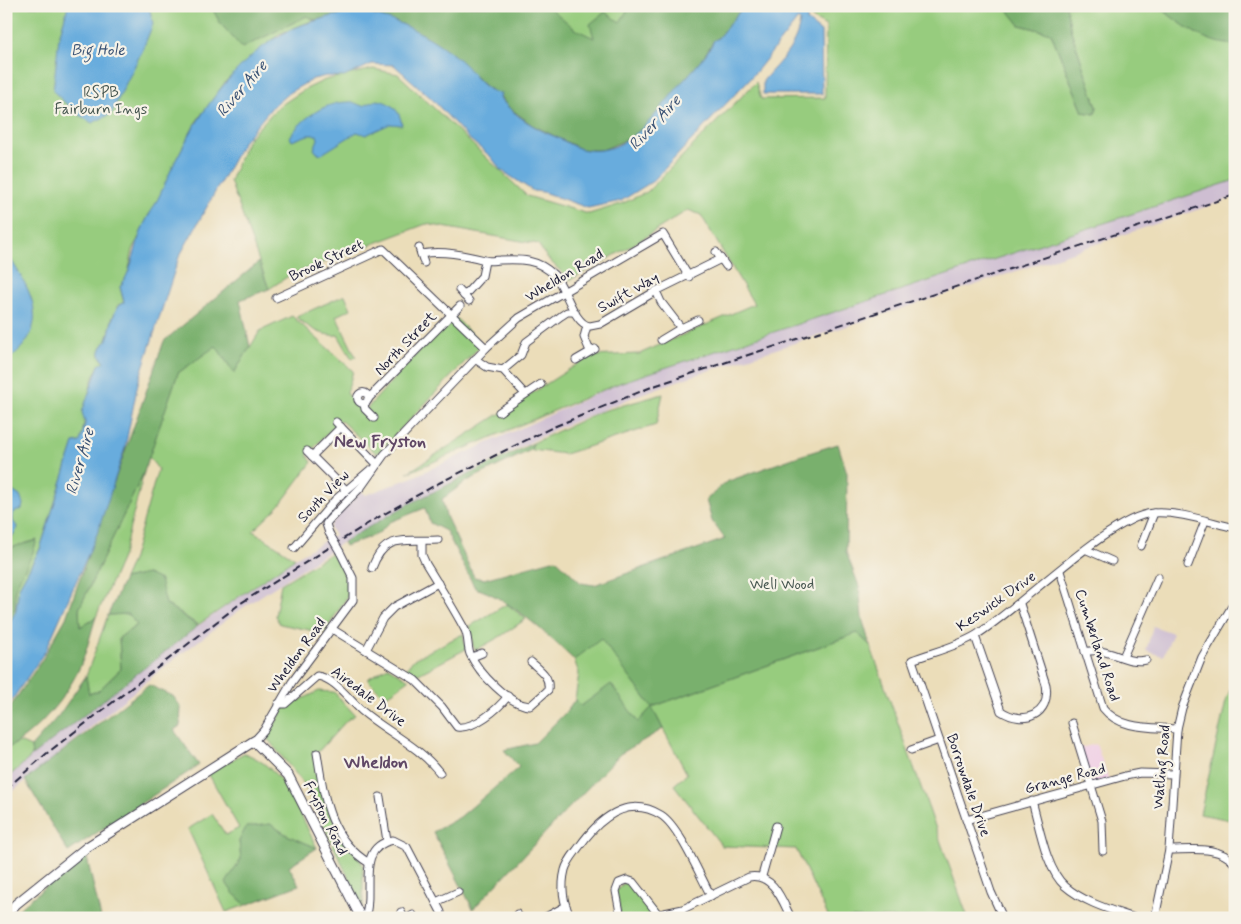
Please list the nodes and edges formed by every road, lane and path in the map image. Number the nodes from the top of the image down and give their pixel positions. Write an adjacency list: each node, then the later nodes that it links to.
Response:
1 (716, 252): 2 (street)
2 (721, 259): 5 (street); 6 (street, Swift Way)
3 (485, 261): 4 (street, Swift Way); 7 (street, Swift Way); 9 (street)
4 (424, 263)
5 (726, 266)
6 (689, 277): 7 (street, Wheldon Road); 8 (street, Swift Way)
7 (564, 290): 12 (street, Swift Way); 18 (street, Wheldon Road)
8 (656, 291): 15 (street, Swift Way); 16 (street)
9 (464, 296)
10 (276, 298): 13 (street, Brook Street)
11 (460, 306): 13 (street, North Street)
12 (575, 312): 15 (street, Swift Way); 21 (street)
13 (452, 314): 18 (street); 25 (street, North Street)
14 (698, 320): 16 (street)
15 (587, 326): 20 (street)
16 (681, 328): 17 (street)
17 (661, 340)
18 (486, 348): 19 (street, Wheldon Road)
19 (475, 359): 21 (street); 26 (street, Wheldon Road)
20 (576, 360)
21 (503, 370): 23 (street)
22 (542, 384): 23 (street)
23 (525, 394): 24 (street)
24 (499, 412)
25 (374, 418)
26 (376, 465): 27 (street, South View); 27 (street); 46 (street, Wheldon Road, bridge)
27 (346, 490): 35 (street, South View)
28 (1154, 513): 29 (street, Keswick Drive); 34 (street); 37 (street, Keswick Drive)
29 (1205, 521): 30 (street, Keswick Drive); 39 (street)
30 (1235, 528)
31 (438, 540): 32 (street)
32 (422, 541): 36 (street); 43 (street)
33 (374, 542): 36 (street)
34 (1141, 546)
35 (294, 548)
36 (380, 549): 40 (street)
37 (1087, 550): 38 (street); 41 (street, Keswick Drive)
38 (1112, 561)
39 (1188, 565)
40 (372, 568)
41 (1060, 571): 45 (street, Keswick Drive); 49 (street, Cumberland Road)
42 (1158, 577): 52 (street)
43 (438, 583): 48 (street); 51 (street)
44 (1235, 601): 59 (street, Watling Road)
45 (1020, 604): 47 (street, Keswick Drive); 47 (street)
46 (332, 629): 48 (street); 57 (street, Wheldon Road)
47 (975, 636): 53 (street, Keswick Drive)
48 (366, 650): 56 (street)
49 (1086, 652): 52 (street); 59 (street, Cumberland Road)
50 (482, 653): 51 (street)
51 (472, 657): 56 (street)
52 (1123, 657): 54 (street)
53 (912, 660): 61 (street, Borrowdale Drive)
54 (1146, 660)
55 (531, 662): 56 (street)
56 (508, 696)
57 (278, 704): 60 (street, Wheldon Road); 64 (street, Airedale Drive)
58 (1072, 723): 66 (street)
59 (1177, 729): 65 (street, Watling Road)
60 (254, 740): 83 (street, Wheldon Road); 84 (street, Fryston Road)
61 (939, 740): 62 (street); 69 (street, Borrowdale Drive)
62 (911, 750)
63 (317, 753): 74 (street, Fryston Road)
64 (440, 773)
65 (1173, 774): 66 (street, Grange Road); 72 (street, Watling Road)
66 (1092, 784): 68 (street, Grange Road); 73 (street)
67 (380, 797): 71 (street)
68 (1032, 801): 69 (street, Grange Road); 92 (street)
69 (966, 820): 91 (street, Borrowdale Drive)
70 (776, 826): 76 (street)
71 (387, 841): 74 (street); 79 (street)
72 (1169, 850): 75 (street); 93 (street, Watling Road)
73 (1103, 851)
74 (369, 863): 85 (street)
75 (1235, 864)
76 (762, 876): 78 (street); 90 (street)
77 (458, 892): 79 (street)
78 (711, 896): 80 (street); 82 (street)
79 (436, 902): 81 (street)
80 (566, 906): 86 (street); 87 (street)
81 (441, 912)
82 (658, 914): 88 (street); 89 (street)
83 (6, 915)
84 (361, 918)
85 (365, 918)
86 (544, 918)
87 (571, 918)
88 (621, 918)
89 (641, 918)
90 (791, 918)
91 (1003, 918)
92 (1134, 918)
93 (1155, 918)

